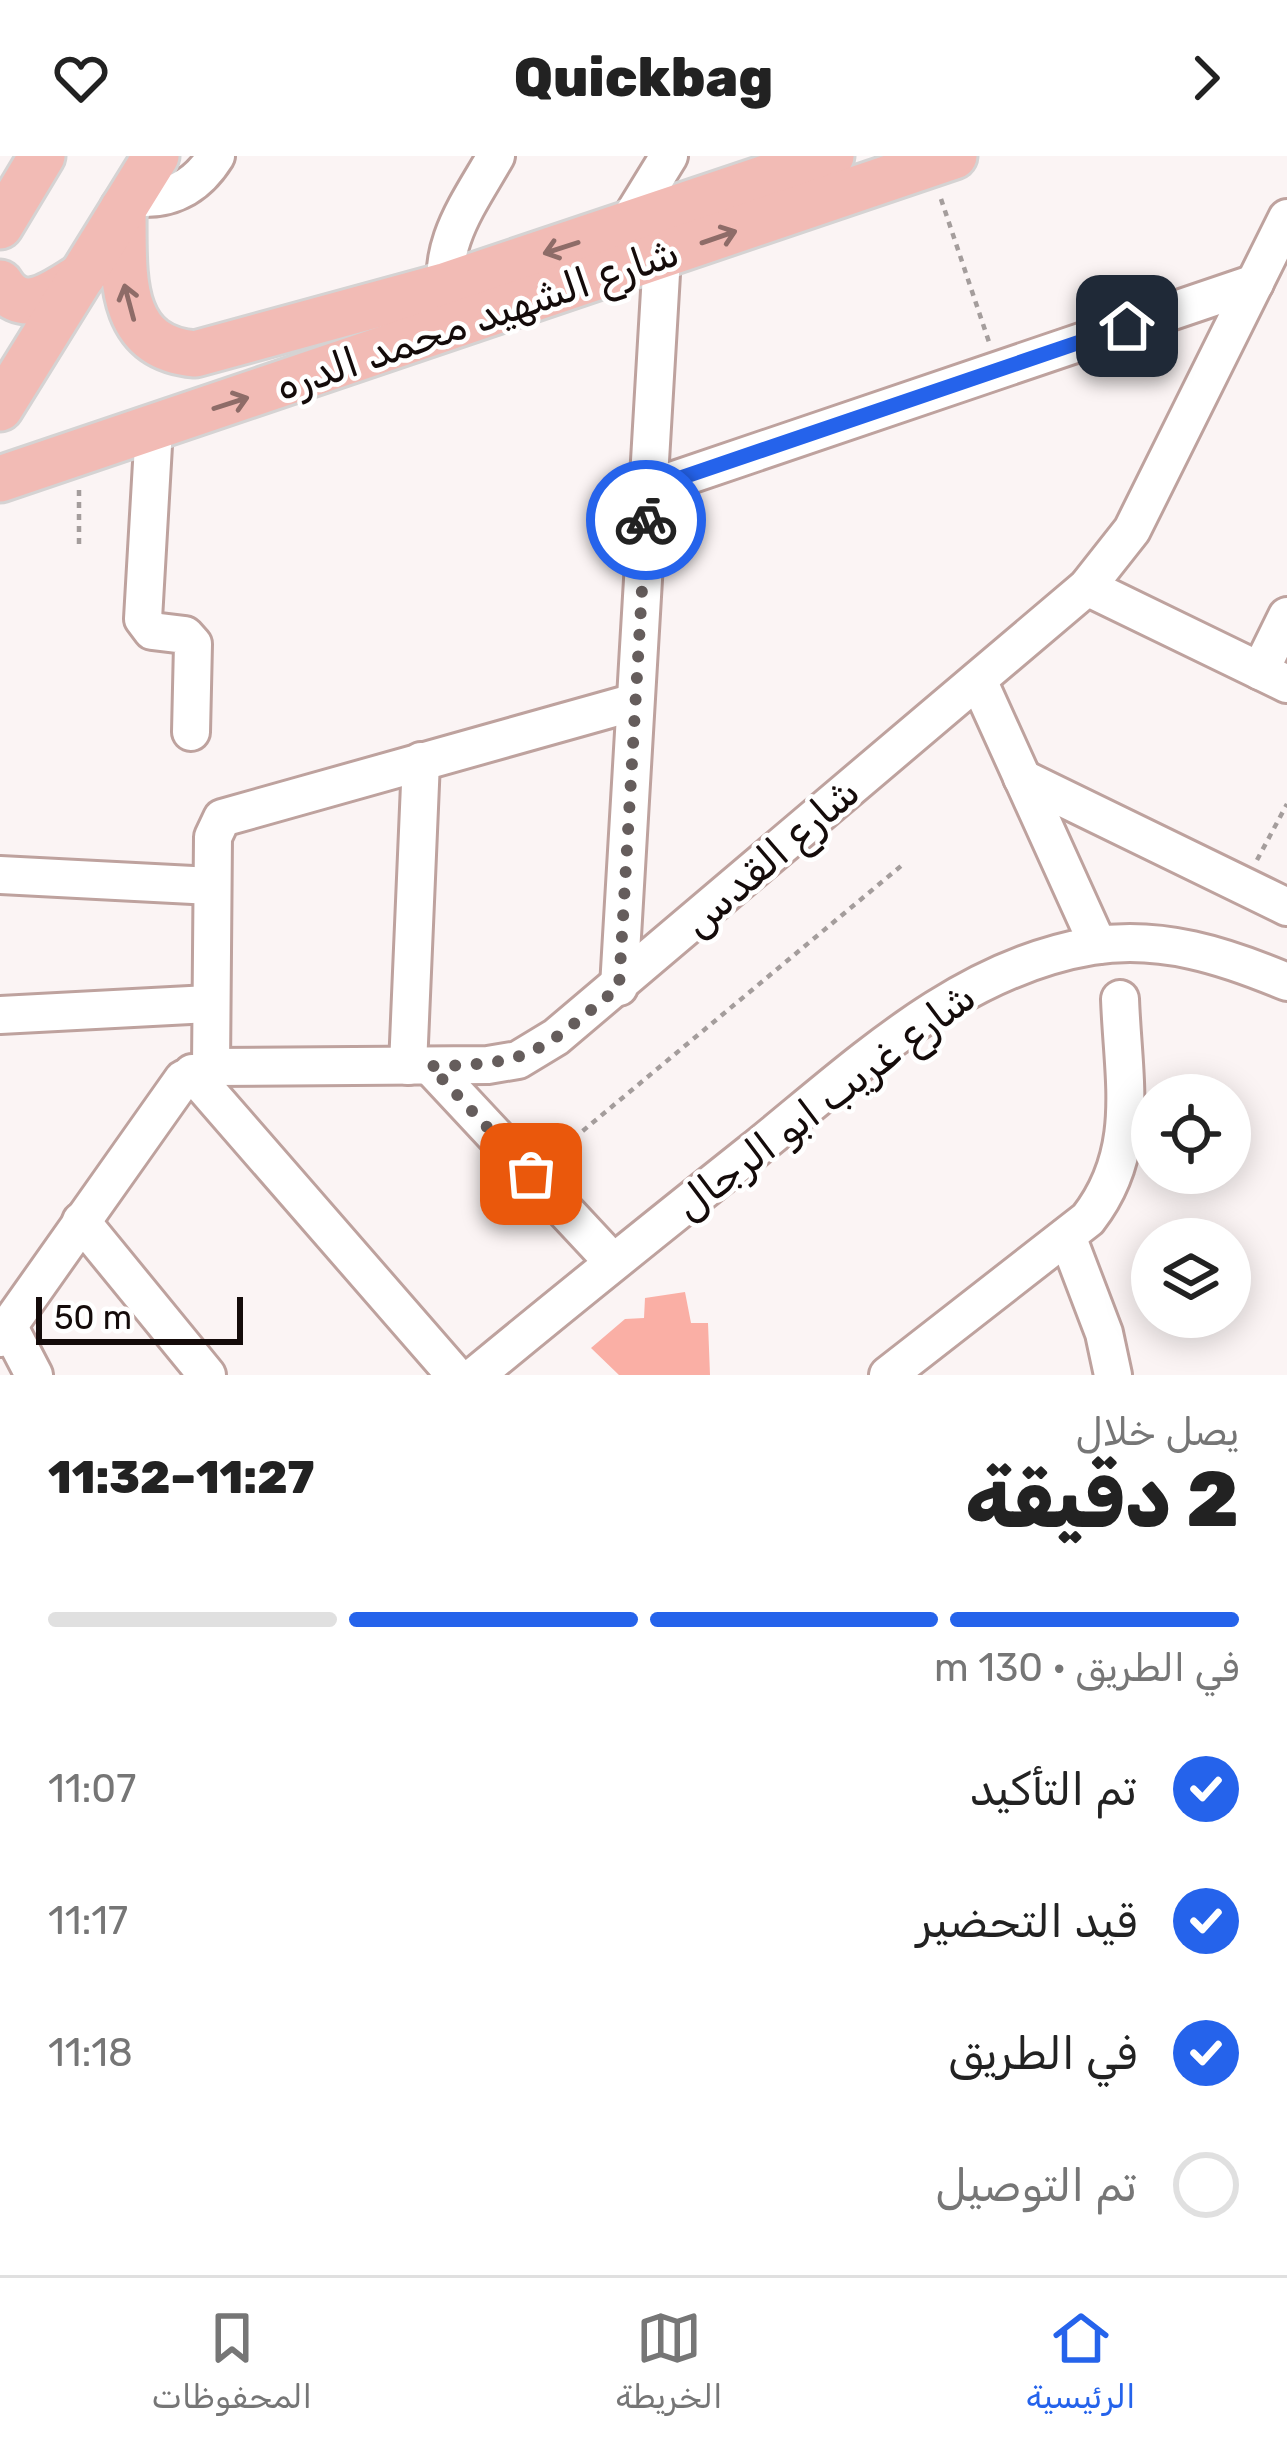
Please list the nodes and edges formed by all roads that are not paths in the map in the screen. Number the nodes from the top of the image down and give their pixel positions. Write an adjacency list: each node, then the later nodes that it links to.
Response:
1 (156, 156): 7 (main road)
2 (216, 156): 7 (street)
3 (669, 156): 9 (street)
4 (830, 156): 9 (main road, شارع الشهيد محمد الدره)
5 (483, 160): 14 (street)
6 (941, 160): 10 (main road, شارع الشهيد محمد الدره, one-way to 6)
7 (127, 203): 11 (main road); 14 (main road, شارع الشهيد محمد الدره, one-way to 7)
8 (1287, 218): 13 (street, شارع القدس)
9 (626, 226): 14 (main road, شارع الشهيد محمد الدره, one-way to 14)
10 (662, 256): 14 (main road, شارع الشهيد محمد الدره); 18 (street)
11 (83, 275): 12 (main road); 15 (main road)
12 (0, 283)
13 (1255, 283): 18 (street); 19 (street, شارع القدس)
14 (449, 307): 16 (main road, شارع الشهيد محمد الدره, one-way to 14)
15 (0, 408)
16 (154, 428): 17 (main road, شارع الشهيد محمد الدره); 24 (street)
17 (0, 479)
18 (648, 489): 23 (street)
19 (1087, 587): 21 (street); 22 (street, شارع القدس)
20 (1287, 616): 21 (street)
21 (1274, 677)
22 (978, 680): 26 (street); 32 (street, شارع القدس)
23 (635, 702): 25 (street); 32 (street)
24 (191, 732)
25 (421, 761): 28 (street); 36 (street)
26 (1022, 778): 29 (street); 30 (street)
27 (0, 875): 28 (street)
28 (212, 886): 34 (street)
29 (1287, 908)
30 (1098, 945): 31 (street, شارع غريب ابو الرجال); 40 (street, شارع غريب ابو الرجال)
31 (1287, 982)
32 (619, 987): 36 (street, شارع القدس)
33 (1120, 999): 39 (street)
34 (209, 1004): 35 (street); 37 (street)
35 (0, 1015)
36 (419, 1066): 37 (street, شارع القدس); 40 (street)
37 (202, 1070): 38 (street); 44 (street)
38 (81, 1221): 41 (street); 43 (street)
39 (1067, 1236): 46 (street); 47 (street)
40 (613, 1262): 45 (street, شارع غريب ابو الرجال)
41 (4, 1332): 42 (street)
42 (34, 1375)
43 (207, 1375)
44 (455, 1375)
45 (476, 1375)
46 (889, 1375)
47 (1112, 1375)

